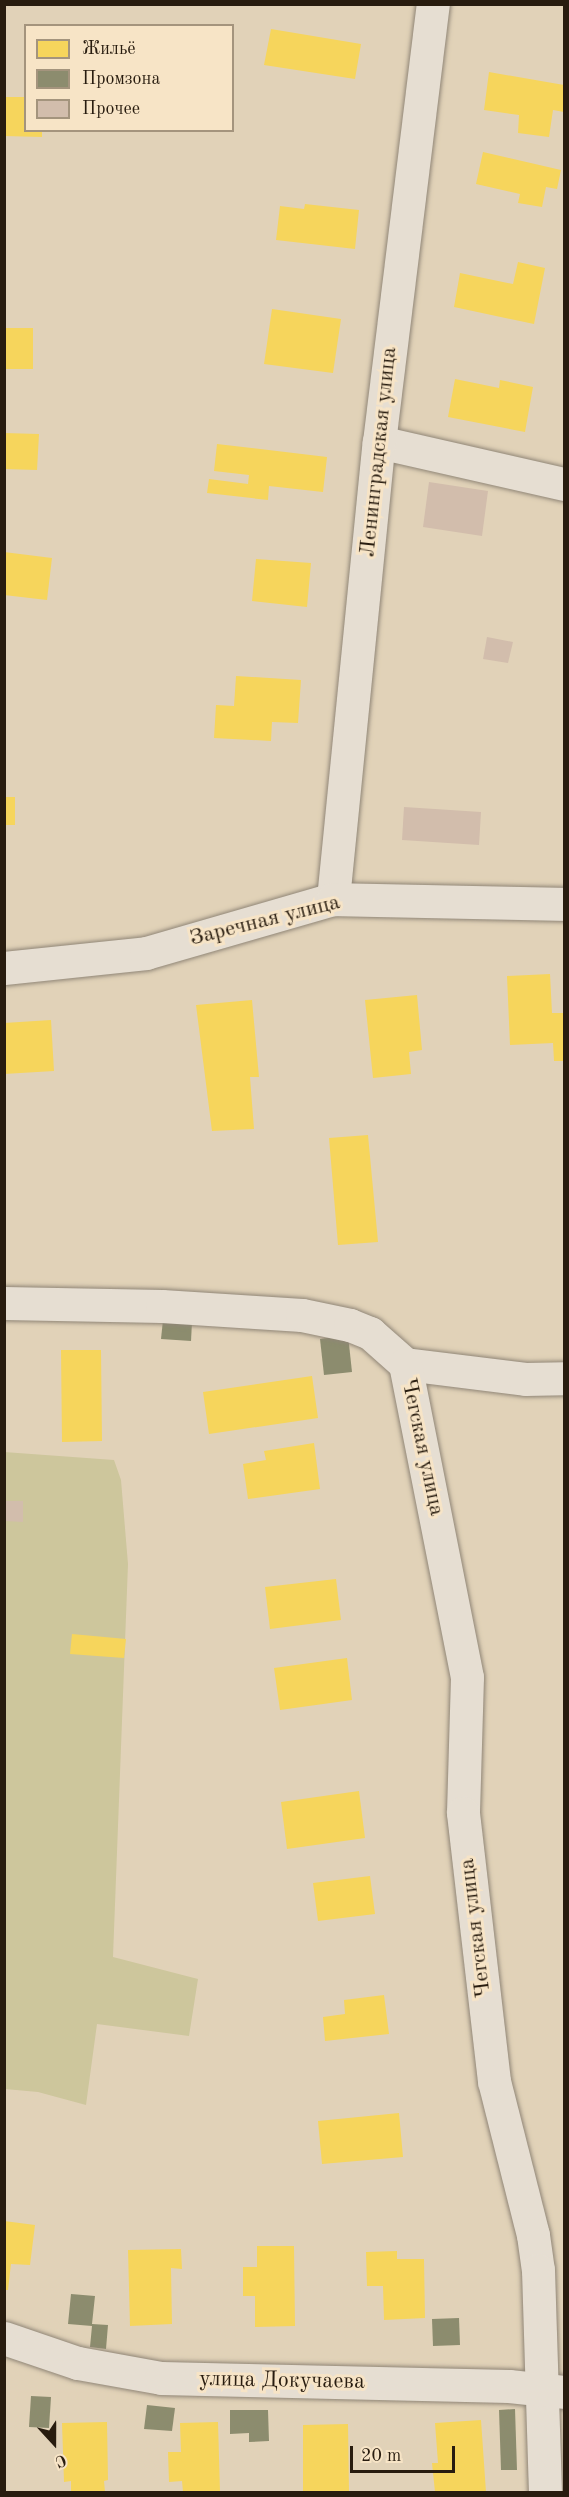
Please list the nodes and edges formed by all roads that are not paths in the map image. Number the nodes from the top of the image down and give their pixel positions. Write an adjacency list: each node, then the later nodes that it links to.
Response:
1 (434, 4): 2 (street, Ленинградская улица)
2 (379, 442): 3 (street); 4 (street, Ленинградская улица)
3 (564, 484)
4 (333, 899): 5 (street, Заречная улица); 6 (street, Заречная улица)
5 (564, 904)
6 (4, 968)
7 (4, 1303): 8 (street)
8 (405, 1364): 9 (street); 11 (street, Чегская улица)
9 (564, 1378)
10 (4, 2338): 11 (street, улица Докучаева)
11 (553, 2390): 12 (street, Чегская улица)
12 (545, 2493)

